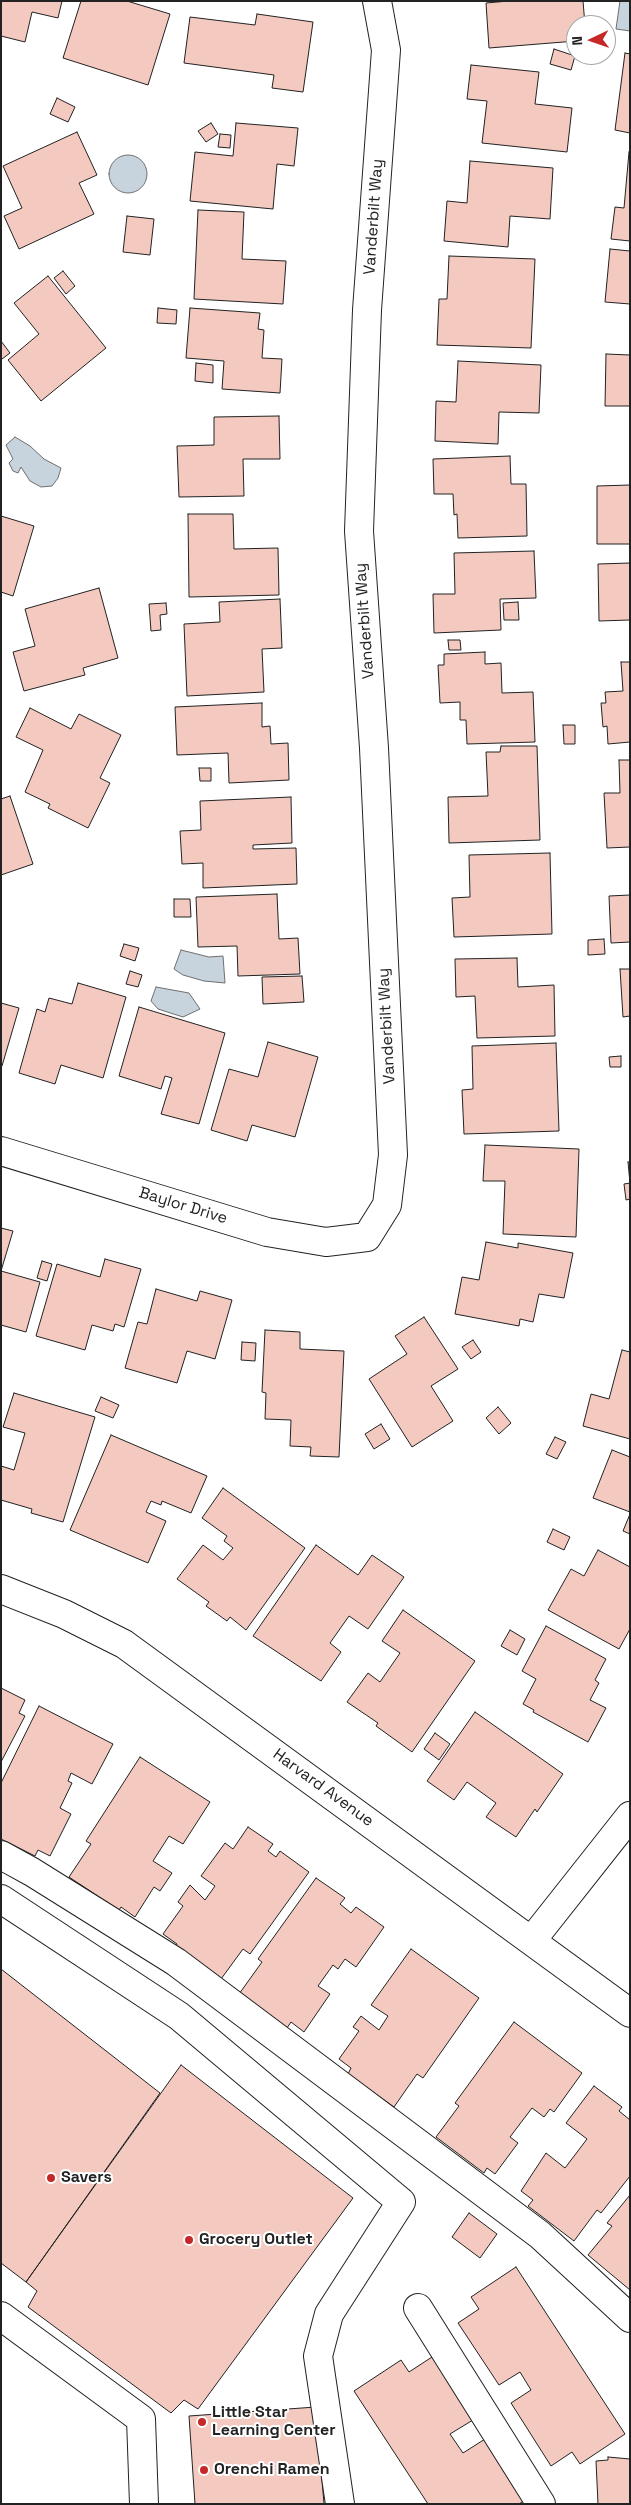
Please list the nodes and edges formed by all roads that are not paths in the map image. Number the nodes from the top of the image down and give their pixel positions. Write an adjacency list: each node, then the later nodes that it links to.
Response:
1 (377, 1): 3 (street, Vanderbilt Way)
2 (1, 1152): 3 (street, Baylor Drive)
3 (367, 1237)
4 (1, 1589): 8 (street, Harvard Avenue)
5 (630, 1816): 8 (street)
6 (1, 1855): 12 (street)
7 (1, 1899): 14 (street)
8 (532, 1940): 9 (street, Harvard Avenue)
9 (630, 2013)
10 (418, 2308): 15 (street)
11 (1, 2316): 13 (street)
12 (630, 2318)
13 (144, 2504)
14 (340, 2504)
15 (541, 2504)

